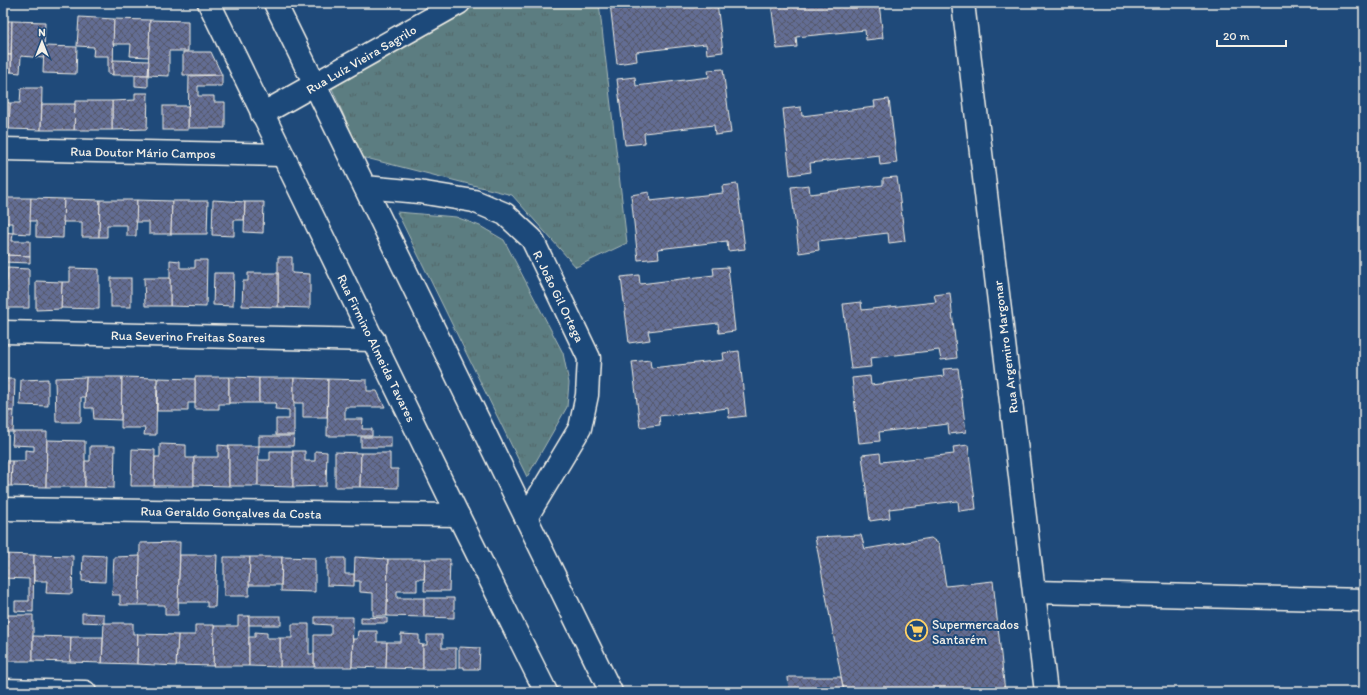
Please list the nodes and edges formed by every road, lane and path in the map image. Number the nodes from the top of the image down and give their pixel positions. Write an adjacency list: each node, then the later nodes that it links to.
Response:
1 (209, 3): 6 (street, Rua Firmino Almeida Tavares)
2 (275, 3): 5 (street)
3 (459, 3): 5 (street, Rua Luíz Vieira Sagrilo)
4 (963, 3): 15 (street, Rua Argemiro Margonar)
5 (316, 85): 6 (street, Rua Luíz Vieira Sagrilo); 9 (street)
6 (262, 114): 8 (street, Rua Firmino Almeida Tavares)
7 (3, 149): 8 (street, Rua Doutor Mário Campos)
8 (282, 156): 11 (street, Rua Firmino Almeida Tavares)
9 (365, 187): 14 (street); 14 (street, R. João Gil Ortega)
10 (3, 332): 11 (street, Rua Severino Freitas Soares)
11 (374, 340): 13 (street, Rua Firmino Almeida Tavares)
12 (3, 509): 13 (street, Rua Geraldo Gonçalves da Costa)
13 (458, 515): 19 (street, Rua Firmino Almeida Tavares)
14 (526, 518): 20 (street)
15 (1034, 592): 16 (street); 21 (street, Rua Argemiro Margonar)
16 (1364, 600)
17 (3, 690): 18 (street)
18 (85, 692)
19 (546, 692)
20 (611, 692)
21 (1046, 692)

